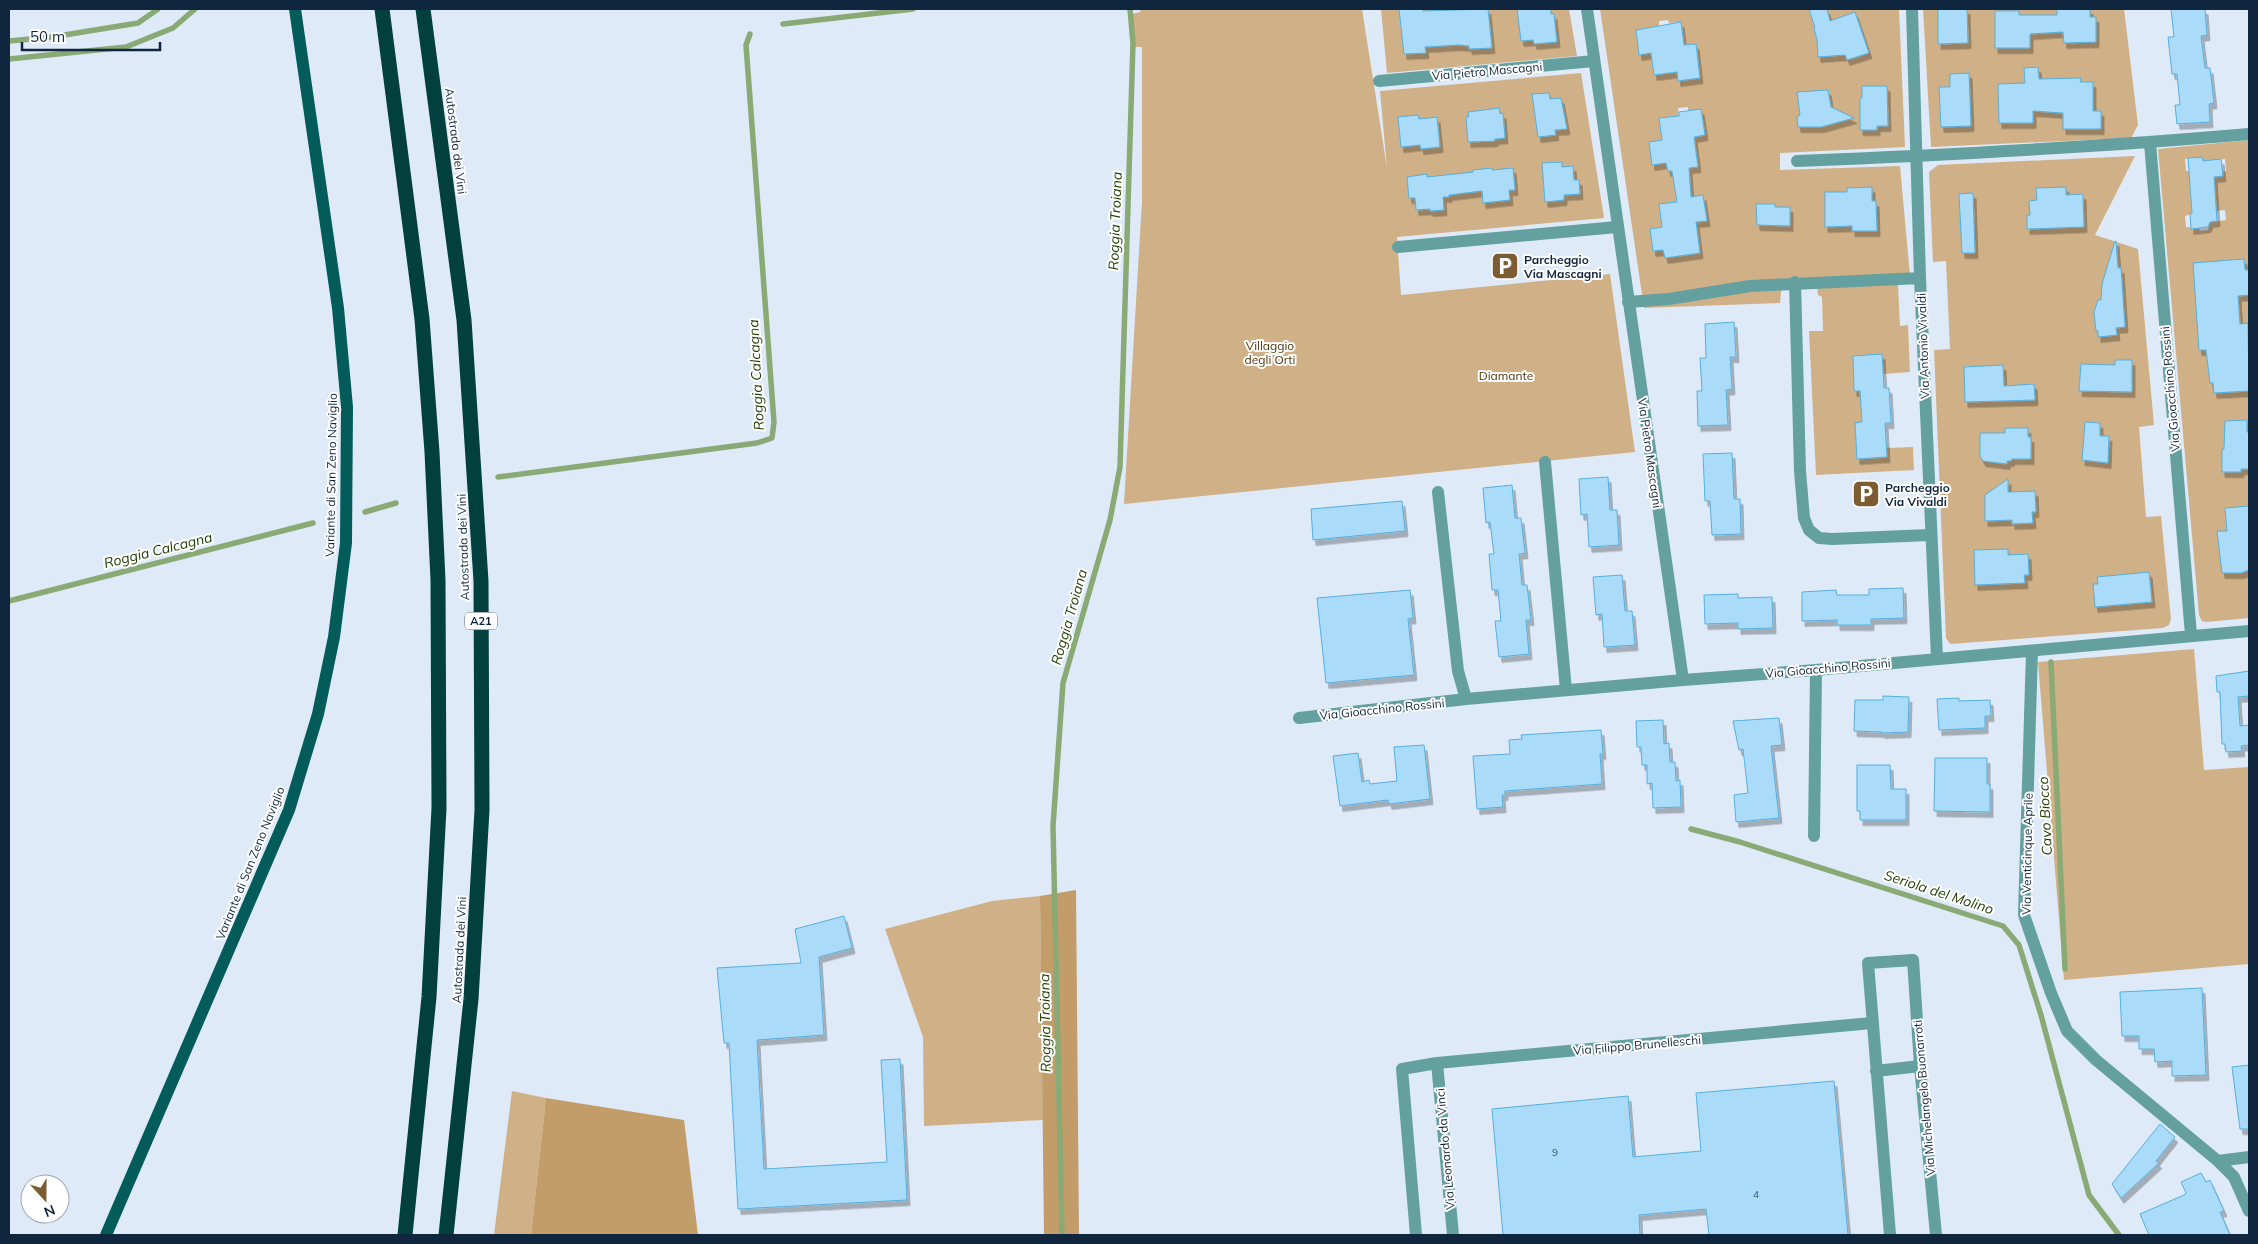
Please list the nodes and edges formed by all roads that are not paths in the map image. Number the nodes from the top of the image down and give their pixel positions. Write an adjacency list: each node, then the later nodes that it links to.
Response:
1 (295, 9): 37 (main road, Variante di San Zeno Naviglio)
2 (382, 9): 38 (highway)
3 (423, 9): 39 (highway, Autostrada dei Vini / A21)
4 (1587, 9): 6 (street, Via Pietro Mascagni)
5 (1912, 9): 10 (street, Via Antonio Vivaldi)
6 (1594, 61): 7 (street, Via Pietro Mascagni); 12 (street, Via Pietro Mascagni)
7 (1379, 81)
8 (2249, 134): 9 (street)
9 (2150, 143): 10 (street); 21 (street, Via Gioacchino Rossini)
10 (1917, 156): 11 (street); 14 (street, Via Antonio Vivaldi)
11 (1797, 161)
12 (1617, 227): 13 (street); 16 (street, Via Pietro Mascagni)
13 (1398, 247)
14 (1920, 278): 15 (street); 19 (street, Via Antonio Vivaldi)
15 (1795, 282): 16 (street); 19 (street)
16 (1628, 302): 25 (street, Via Pietro Mascagni)
17 (1545, 462): 26 (street)
18 (1438, 492): 27 (street)
19 (1930, 535): 23 (street, Via Antonio Vivaldi)
20 (2249, 631): 21 (street, Via Gioacchino Rossini)
21 (2191, 636): 22 (street, Via Gioacchino Rossini)
22 (2032, 651): 23 (street, Via Gioacchino Rossini); 35 (street, Via Venticinque Aprile)
23 (1937, 658): 24 (street, Via Gioacchino Rossini)
24 (1816, 670): 25 (street, Via Gioacchino Rossini); 29 (street)
25 (1683, 680): 26 (street, Via Gioacchino Rossini)
26 (1566, 690): 27 (street, Via Gioacchino Rossini)
27 (1466, 700): 28 (street, Via Gioacchino Rossini)
28 (1299, 718)
29 (1814, 836)
30 (1872, 1023): 31 (street, Via Filippo Brunelleschi); 32 (street, Via Michelangelo Buonarroti); 33 (street)
31 (1437, 1063): 40 (street, Via Filippo Brunelleschi); 41 (street, Via Leonardo da Vinci)
32 (1920, 1066): 33 (street); 43 (street, Via Michelangelo Buonarroti)
33 (1876, 1071): 42 (street)
34 (2249, 1157): 35 (street)
35 (2218, 1161): 36 (street, Via Venticinque Aprile)
36 (2249, 1211)
37 (107, 1234)
38 (406, 1235)
39 (446, 1235)
40 (1416, 1235)
41 (1453, 1235)
42 (1890, 1235)
43 (1936, 1235)

